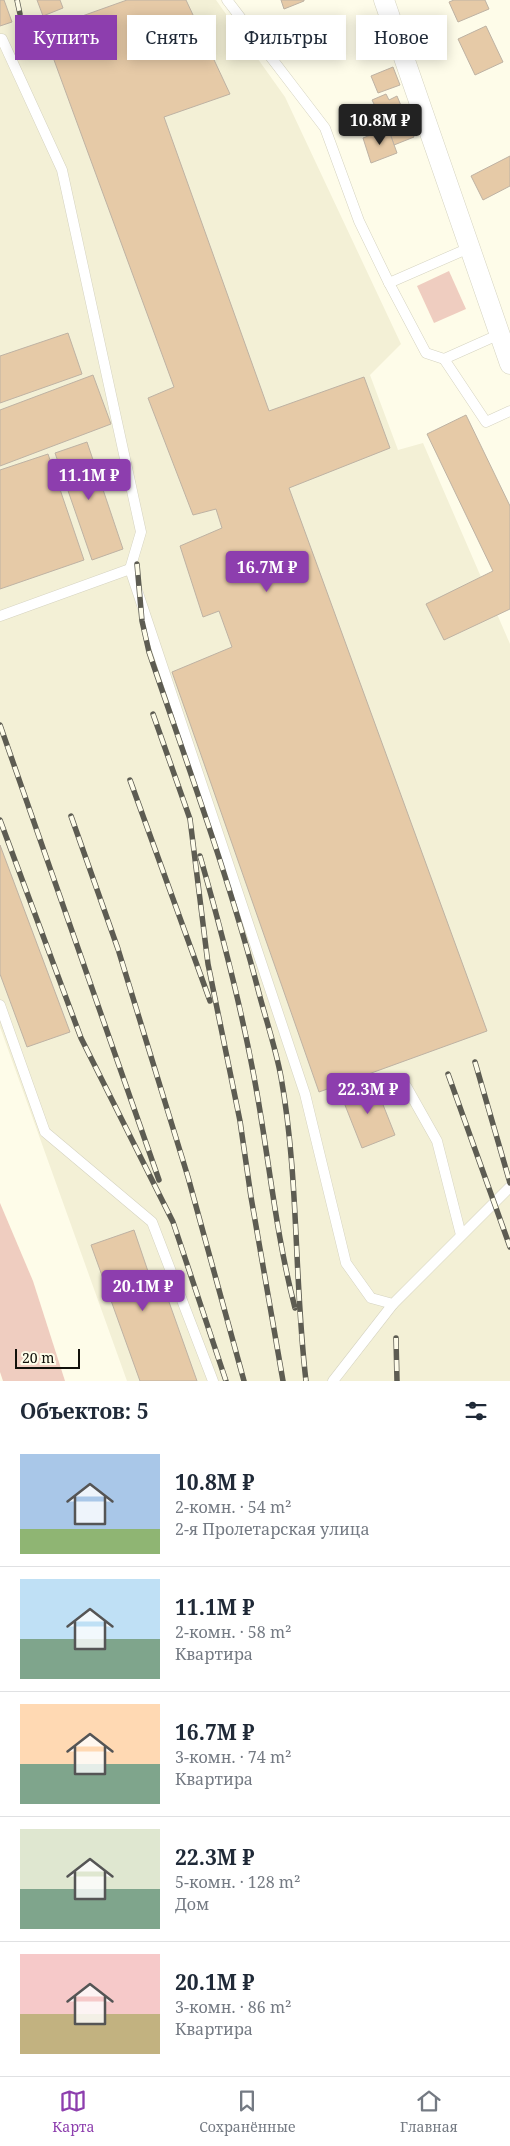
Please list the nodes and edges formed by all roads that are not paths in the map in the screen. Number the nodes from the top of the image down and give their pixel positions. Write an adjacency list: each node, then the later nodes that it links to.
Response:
1 (227, 0): 5 (lane)
2 (384, 0): 4 (street)
3 (0, 39): 10 (lane)
4 (470, 248): 5 (lane); 6 (street)
5 (390, 283): 7 (lane)
6 (500, 334): 7 (lane); 8 (street)
7 (444, 359): 9 (lane)
8 (510, 364)
9 (510, 412)
10 (130, 569): 11 (lane); 16 (lane)
11 (0, 616)
12 (0, 1005): 17 (lane)
13 (406, 1086): 15 (lane)
14 (510, 1187): 15 (lane)
15 (461, 1235): 16 (lane)
16 (394, 1304): 18 (lane)
17 (213, 1381)
18 (333, 1381)

